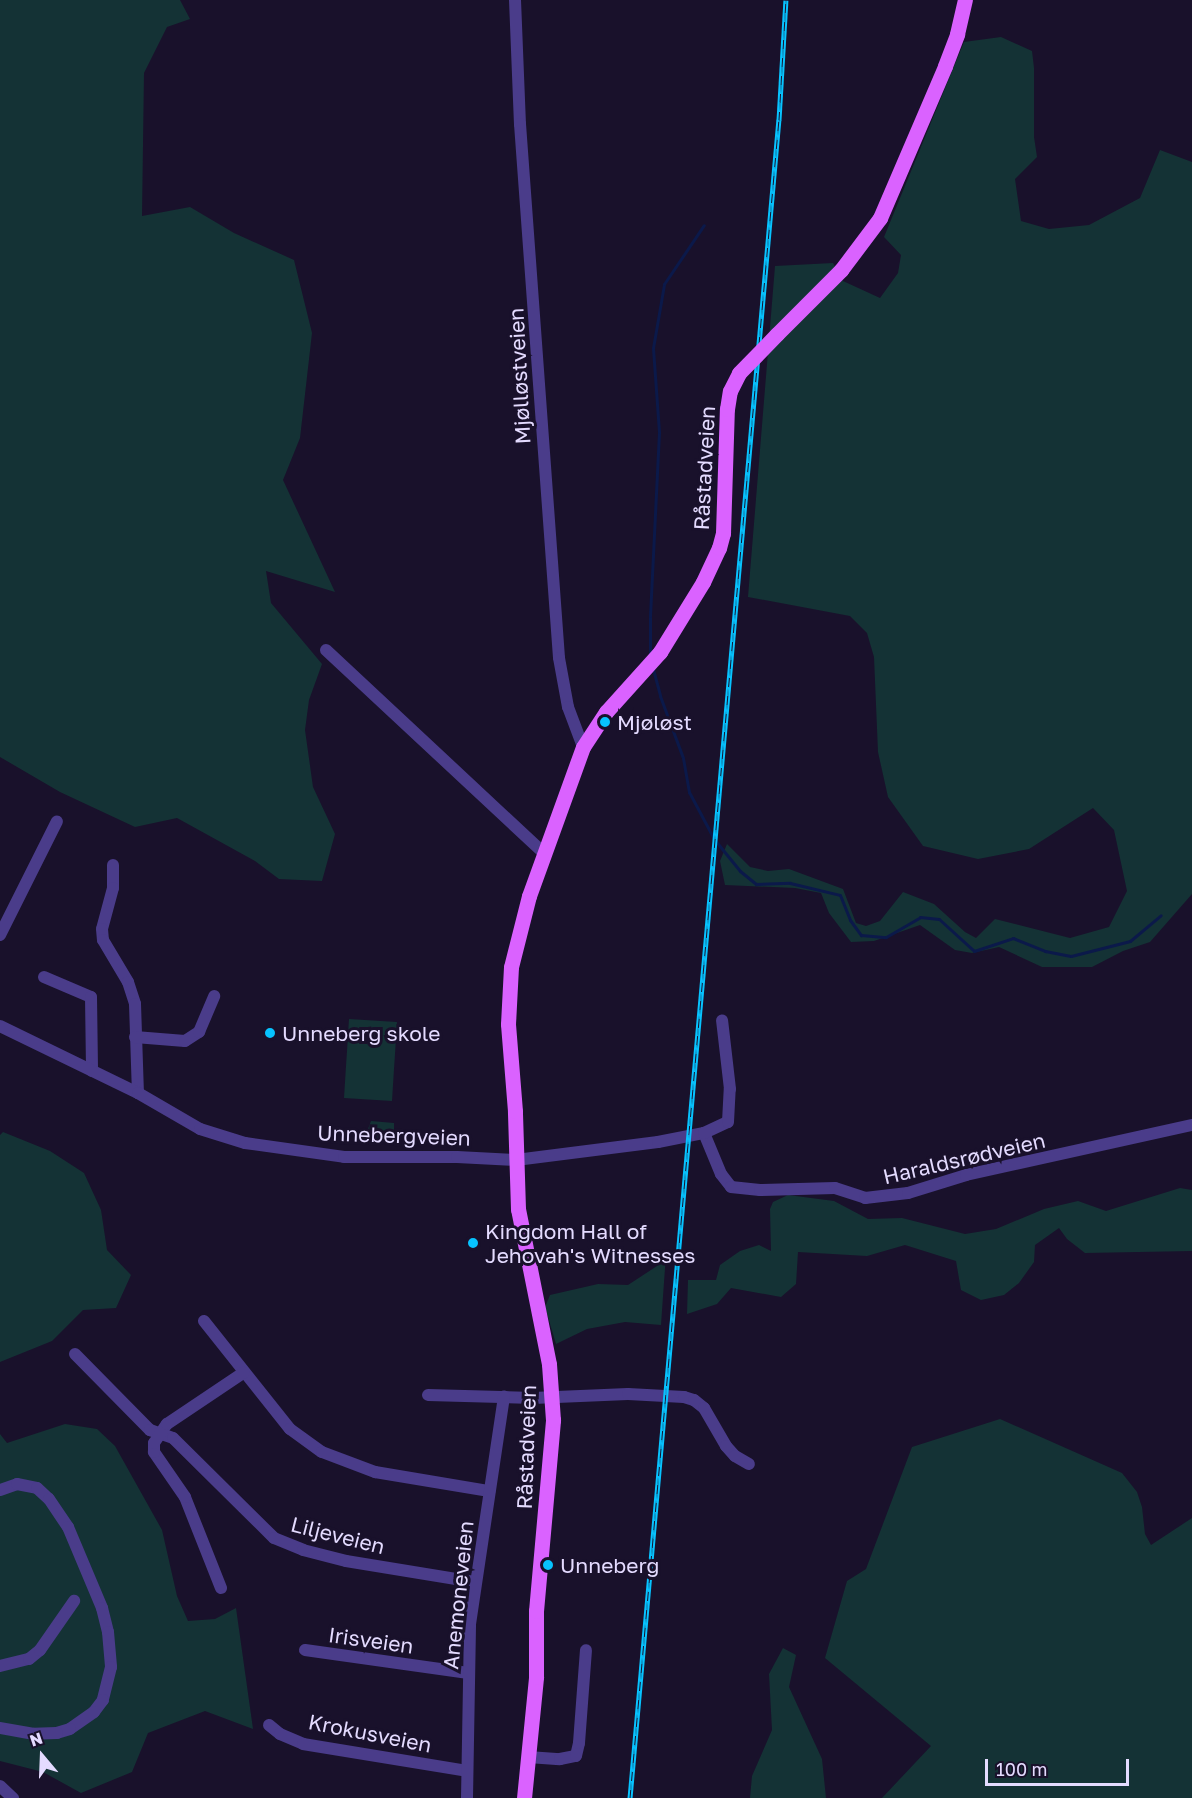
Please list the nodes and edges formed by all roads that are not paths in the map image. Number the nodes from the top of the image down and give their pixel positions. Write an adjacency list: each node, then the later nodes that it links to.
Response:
1 (515, 0): 4 (street, Mjølløstveien)
2 (965, 0): 4 (main road, Råstadveien, bridge)
3 (326, 650): 6 (street)
4 (583, 747): 6 (main road, Råstadveien)
5 (57, 821): 8 (street)
6 (545, 854): 18 (main road, Råstadveien)
7 (113, 865): 13 (street)
8 (0, 935)
9 (44, 977): 14 (street)
10 (214, 996): 13 (street)
11 (722, 1020): 17 (street)
12 (0, 1026): 14 (street, Unnebergveien)
13 (135, 1037): 15 (street)
14 (92, 1071): 15 (street, Unnebergveien)
15 (138, 1093): 18 (street, Unnebergveien)
16 (1192, 1125): 17 (street, Haraldsrødveien)
17 (704, 1133): 18 (street)
18 (516, 1160): 24 (main road, Råstadveien)
19 (204, 1321): 21 (street)
20 (75, 1354): 25 (street, Liljeveien)
21 (243, 1373): 25 (street); 28 (street)
22 (428, 1395): 23 (street)
23 (504, 1397): 24 (street); 28 (street, Anemoneveien)
24 (552, 1397): 26 (street); 38 (main road, Råstadveien)
25 (161, 1434): 29 (street, Liljeveien); 30 (street)
26 (748, 1464)
27 (0, 1490): 37 (street)
28 (489, 1491): 29 (street, Anemoneveien)
29 (474, 1582): 35 (street, Anemoneveien)
30 (221, 1588)
31 (74, 1601): 34 (street)
32 (305, 1650): 35 (street, Irisveien)
33 (586, 1650): 38 (street)
34 (0, 1666)
35 (468, 1673): 39 (street, Anemoneveien)
36 (269, 1725): 39 (street, Krokusveien)
37 (0, 1728)
38 (528, 1757): 43 (main road, Råstadveien)
39 (467, 1771): 42 (street, Anemoneveien)
40 (0, 1786): 41 (street)
41 (13, 1798)
42 (466, 1798)
43 (524, 1798)

